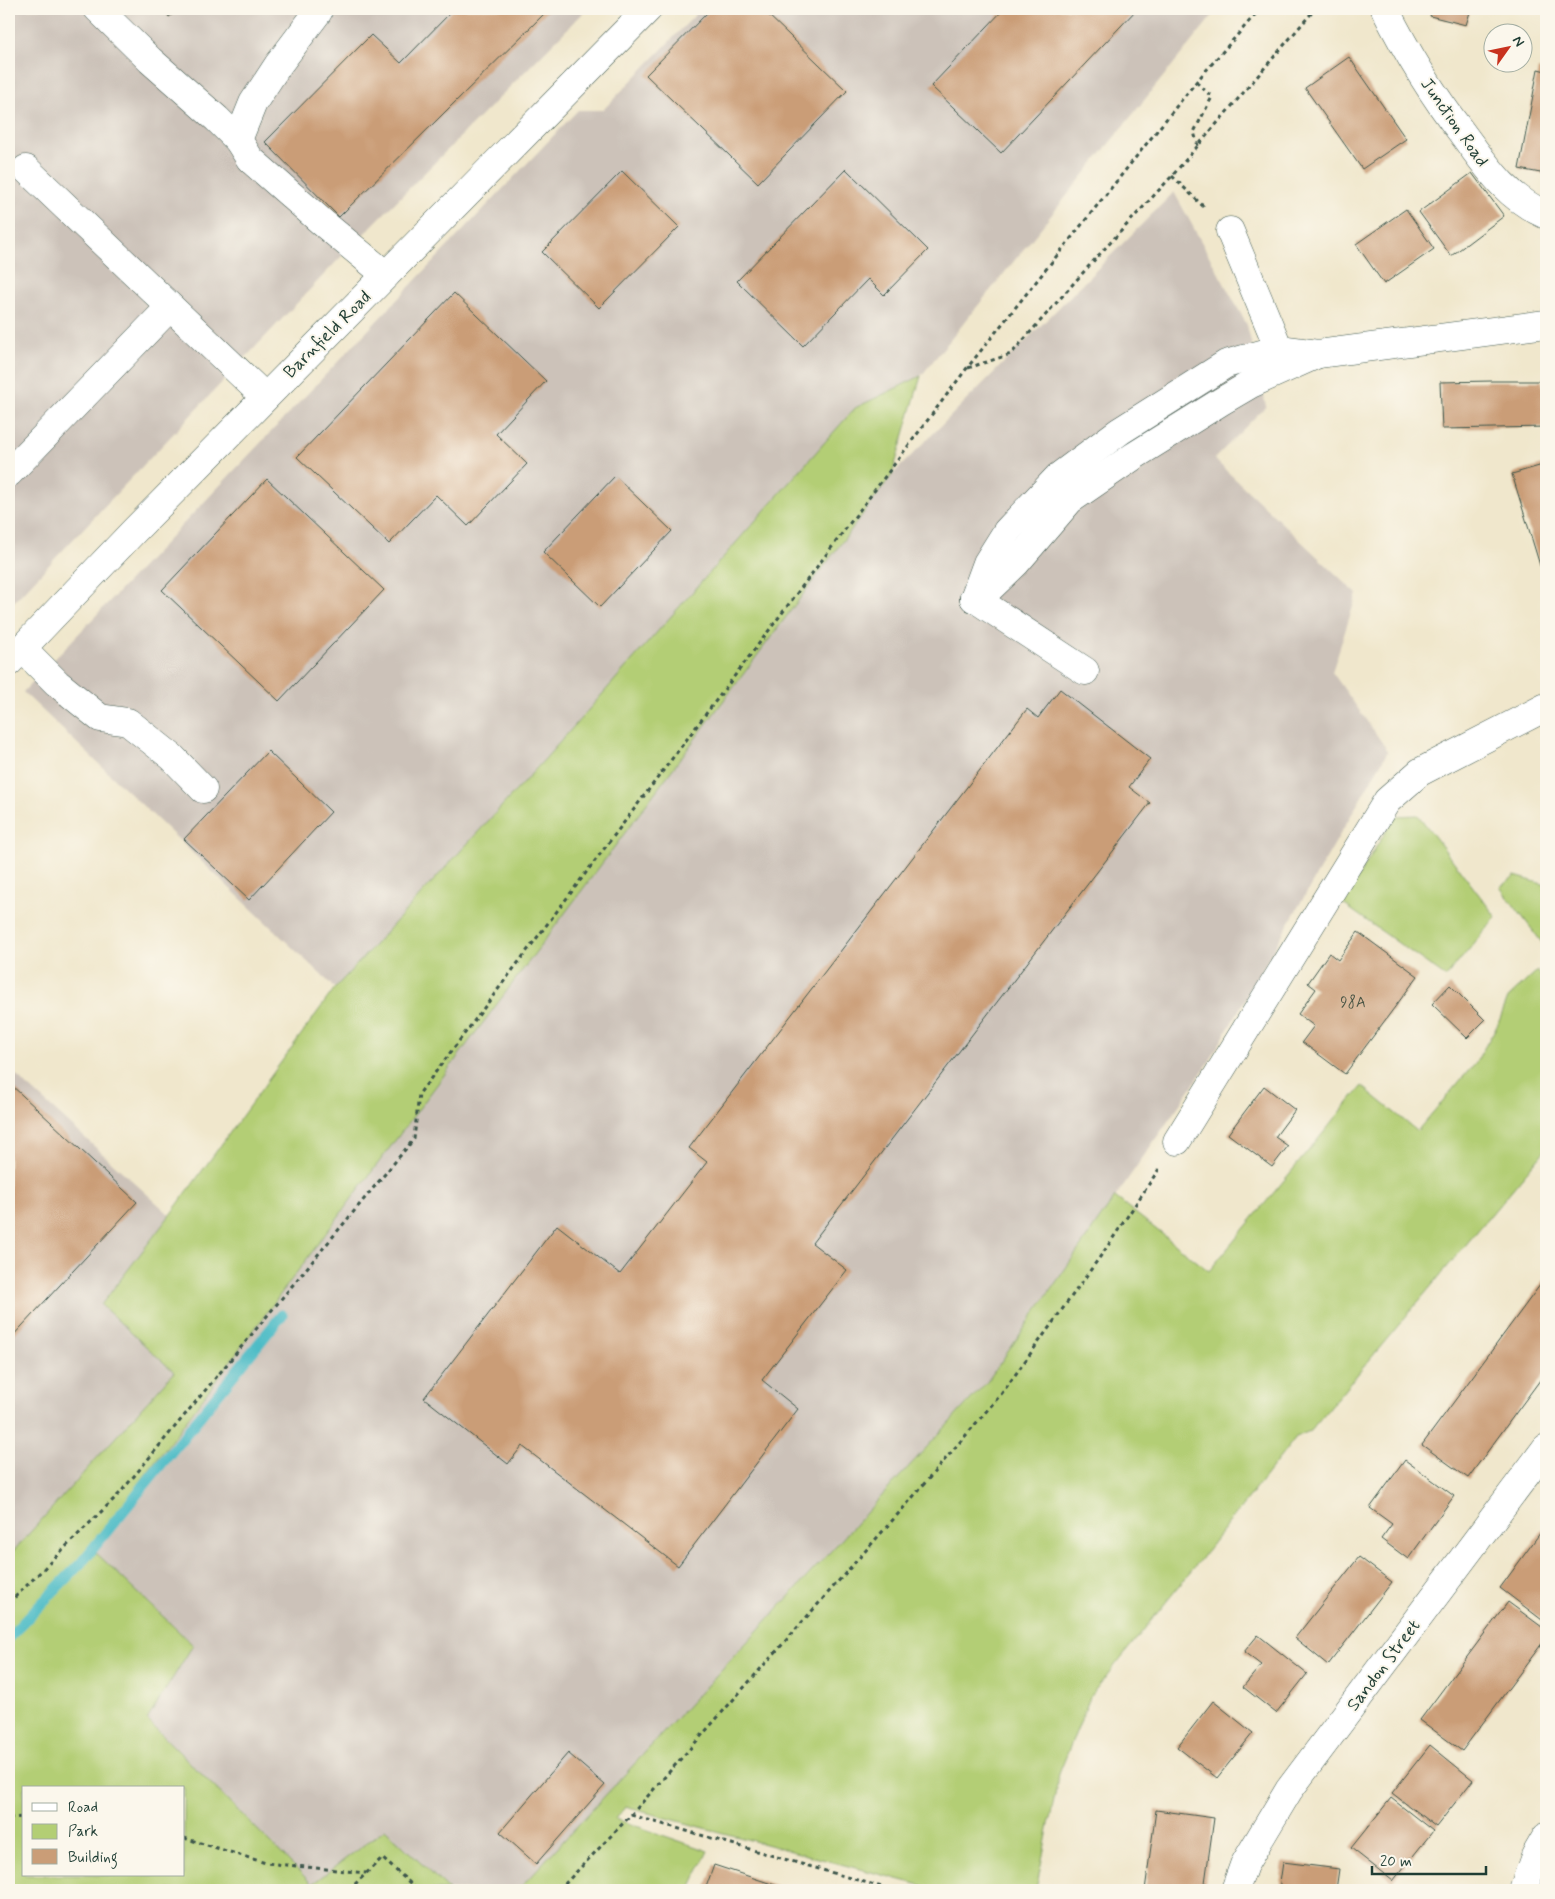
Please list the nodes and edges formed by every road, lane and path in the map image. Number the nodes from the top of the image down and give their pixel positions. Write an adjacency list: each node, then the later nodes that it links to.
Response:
1 (98, 9): 8 (street)
2 (648, 9): 14 (street, Barnfield Road)
3 (1260, 9): 7 (path)
4 (1315, 9): 9 (path)
5 (1385, 9): 12 (street, Junction Road)
6 (318, 12): 8 (street)
7 (1196, 82): 9 (path); 19 (path)
8 (238, 140): 14 (street)
9 (1198, 147): 11 (path)
10 (26, 168): 15 (street)
11 (1172, 176): 13 (path); 19 (path)
12 (1546, 214)
13 (1230, 231): 17 (street)
14 (386, 275): 20 (street, Barnfield Road)
15 (170, 308): 20 (street); 21 (street)
16 (1546, 324): 18 (street)
17 (1279, 349): 18 (street); 22 (street)
18 (1318, 354): 22 (street)
19 (967, 368): 29 (path)
20 (265, 397): 23 (street, Barnfield Road)
21 (9, 473)
22 (974, 598): 24 (street)
23 (15, 655): 26 (street)
24 (1085, 671)
25 (1546, 707): 27 (street)
26 (203, 789)
27 (1178, 1141): 30 (path)
28 (1546, 1448): 40 (street, Sandon Street)
29 (9, 1604)
30 (631, 1814): 38 (path); 39 (path)
31 (9, 1818): 32 (path)
32 (22, 1818)
33 (1546, 1837): 41 (street)
34 (185, 1838): 35 (path)
35 (366, 1873): 36 (path); 37 (path)
36 (349, 1890)
37 (418, 1890)
38 (559, 1890)
39 (892, 1890)
40 (1235, 1890)
41 (1523, 1890)

